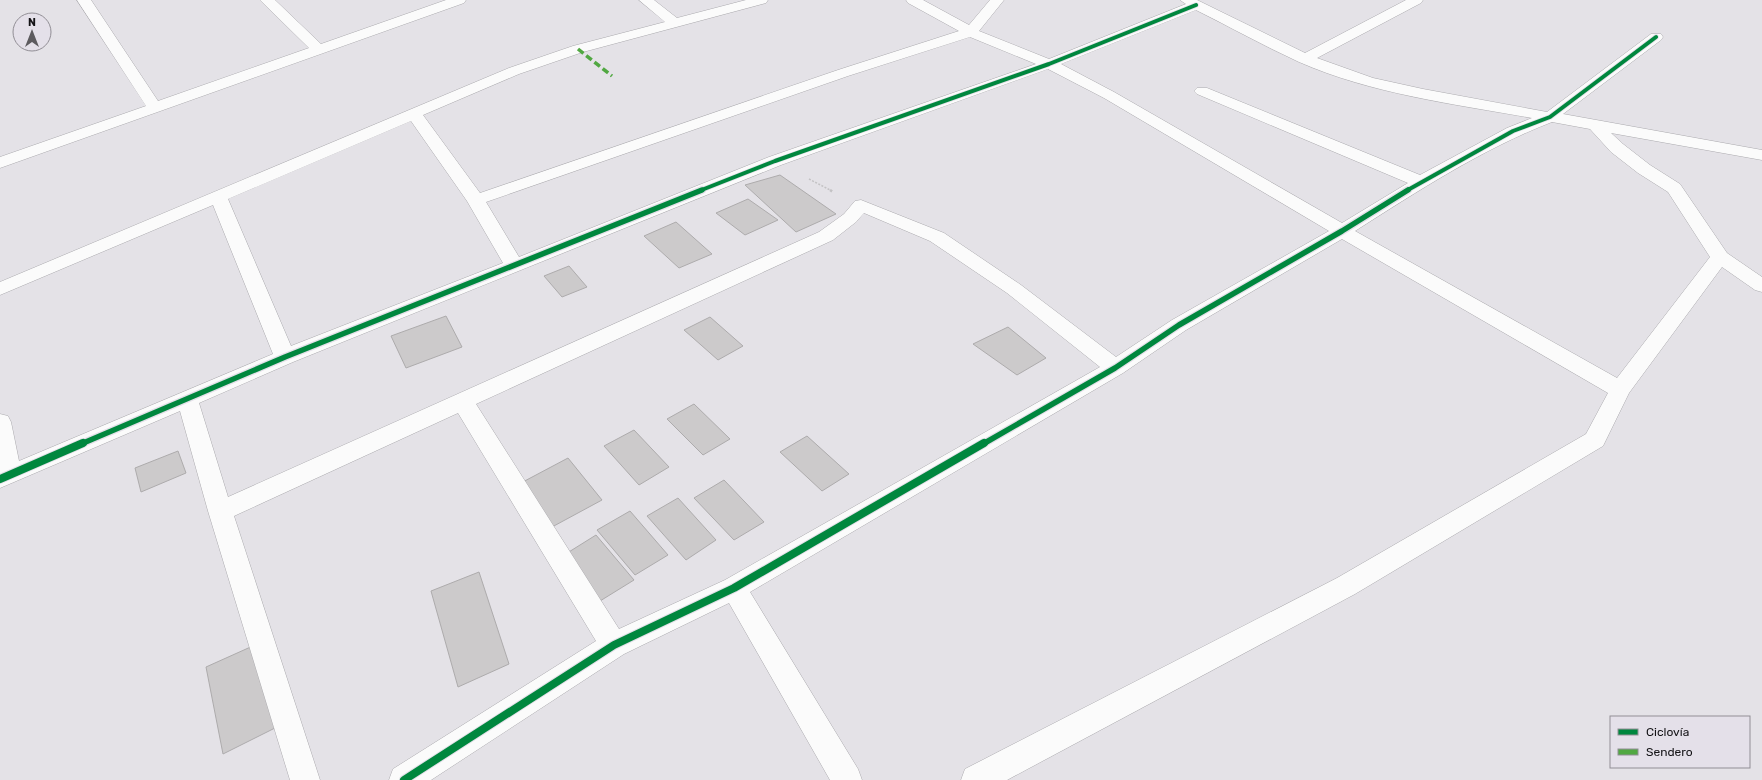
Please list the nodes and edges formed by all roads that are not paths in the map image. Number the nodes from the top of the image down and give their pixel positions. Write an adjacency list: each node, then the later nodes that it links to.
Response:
1 (84, 0): 17 (street)
2 (267, 0): 13 (street)
3 (457, 0): 13 (street)
4 (646, 0): 10 (street)
5 (761, 0): 10 (street)
6 (913, 0): 11 (street)
7 (997, 0): 11 (street)
8 (1416, 0): 14 (street)
9 (1192, 2): 14 (street); 15 (street)
10 (675, 24): 18 (street)
11 (971, 32): 15 (street); 25 (street)
12 (1656, 36): 19 (street)
13 (318, 50): 17 (street)
14 (1305, 59): 19 (street)
15 (1049, 64): 26 (street); 28 (street)
16 (1202, 91): 23 (street)
17 (155, 108): 22 (street)
18 (414, 114): 24 (street); 25 (street)
19 (1550, 117): 20 (street); 23 (street)
20 (1596, 126): 21 (street); 27 (street)
21 (1762, 155)
22 (0, 163)
23 (1421, 182): 26 (street)
24 (219, 197): 30 (street); 31 (street)
25 (476, 200): 28 (street)
26 (1342, 231): 32 (street); 33 (street)
27 (1720, 257): 29 (street); 33 (street)
28 (514, 265): 31 (street)
29 (1762, 286)
30 (0, 288)
31 (284, 357): 34 (street)
32 (1115, 368): 35 (street); 39 (street)
33 (1620, 390): 44 (street)
34 (187, 398): 37 (street); 38 (street)
35 (462, 401): 38 (street); 40 (street)
36 (0, 422): 37 (street)
37 (5, 477)
38 (220, 511): 41 (street)
39 (734, 588): 40 (street); 43 (street)
40 (614, 645): 42 (street)
41 (305, 780)
42 (404, 780)
43 (847, 780)
44 (976, 780)

